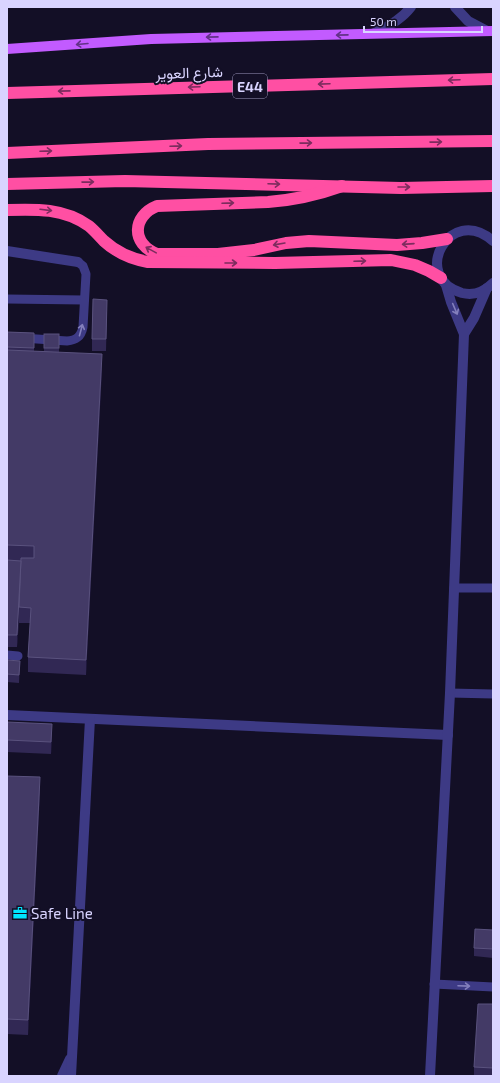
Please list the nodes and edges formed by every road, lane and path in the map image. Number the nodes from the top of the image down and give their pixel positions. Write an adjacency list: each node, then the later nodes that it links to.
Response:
1 (410, 7): 4 (street)
2 (455, 7): 3 (street)
3 (490, 31): 4 (main road)
4 (372, 34): 5 (main road, one-way to 5)
5 (7, 49)
6 (493, 79): 7 (highway, شارع العوير / E44, one-way to 7)
7 (7, 93)
8 (493, 142): 9 (highway, one-way to 8)
9 (7, 153)
10 (7, 184): 11 (highway, one-way to 11)
11 (342, 186): 12 (highway, one-way to 12); 15 (highway, one-way to 11)
12 (493, 186)
13 (7, 210): 18 (highway, one-way to 18)
14 (491, 238): 15 (street)
15 (447, 239): 18 (street)
16 (7, 251): 17 (street)
17 (78, 262): 21 (lane)
18 (444, 281): 19 (street); 22 (street, one-way to 22)
19 (490, 286): 22 (street)
20 (7, 299): 21 (lane)
21 (84, 300): 23 (lane, one-way to 21)
22 (464, 334): 24 (street)
23 (7, 337)
24 (454, 588): 25 (lane); 28 (street)
25 (493, 588)
26 (7, 655): 27 (lane)
27 (18, 656)
28 (450, 693): 29 (lane); 32 (street)
29 (493, 694)
30 (7, 715): 31 (street)
31 (90, 719): 32 (street); 35 (street)
32 (448, 735): 33 (street)
33 (434, 984): 34 (lane, one-way to 34); 38 (street)
34 (493, 987)
35 (72, 1055): 36 (street); 37 (street)
36 (62, 1076)
37 (71, 1076)
38 (430, 1076)

